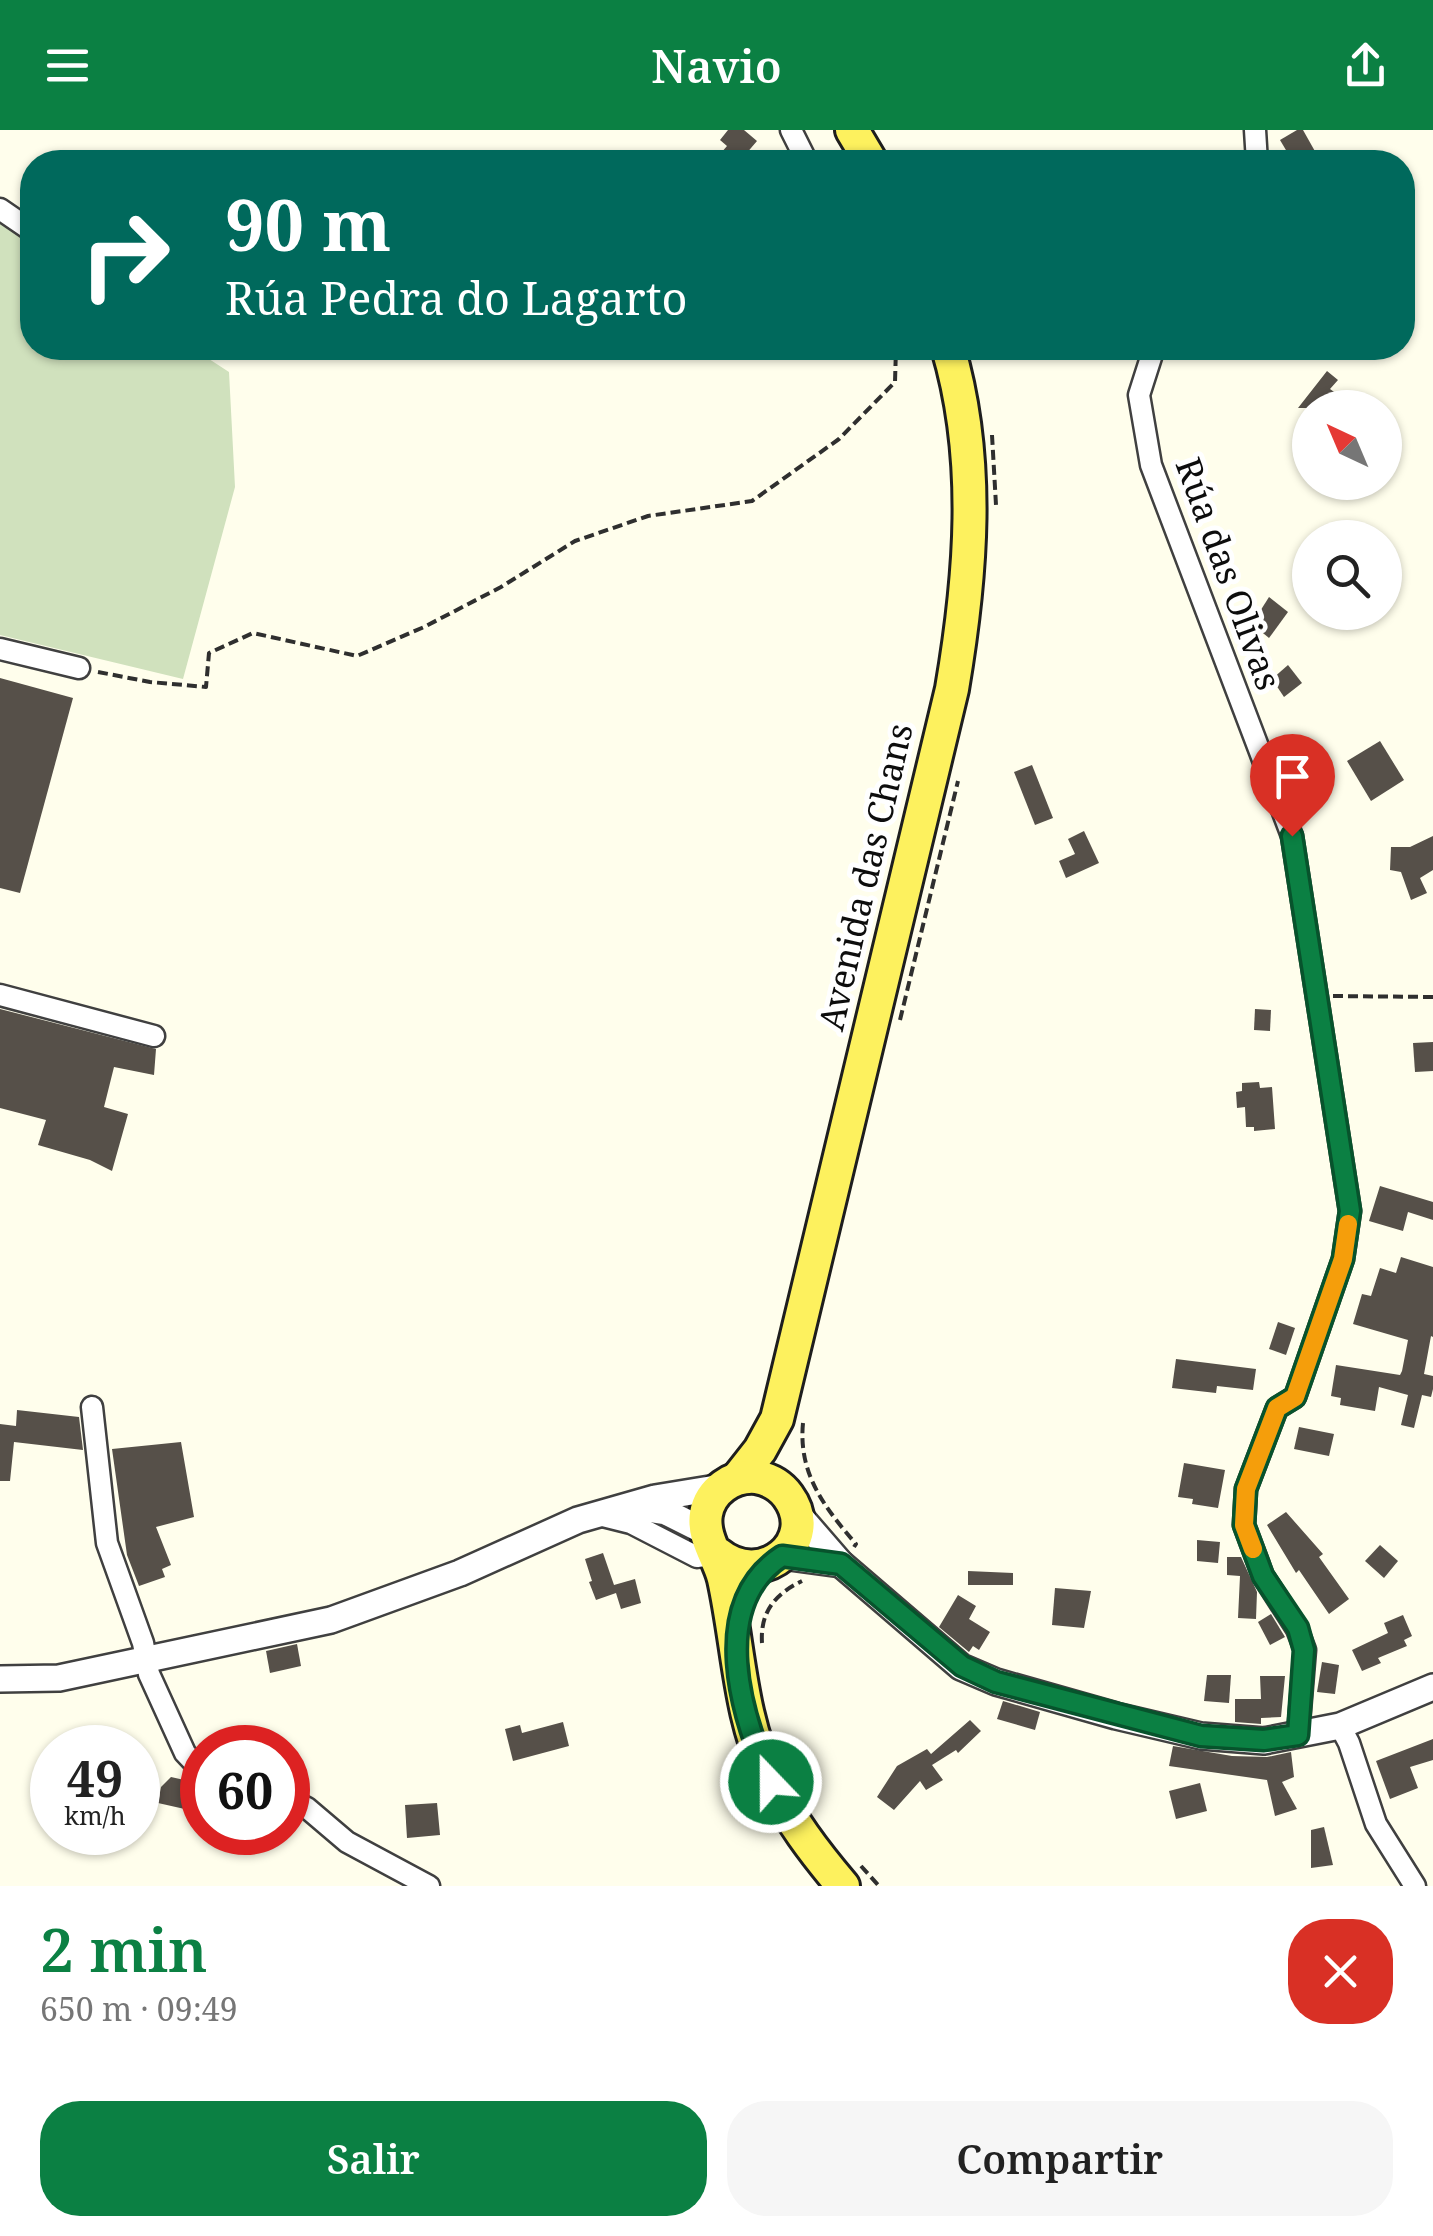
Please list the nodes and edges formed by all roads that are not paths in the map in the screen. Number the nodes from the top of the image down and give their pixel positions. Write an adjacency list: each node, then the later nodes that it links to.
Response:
1 (950, 360): 8 (main road, Avenida das Chans)
2 (1150, 360): 21 (street, Rúa das Olivas)
3 (0, 648): 4 (street)
4 (79, 668)
5 (0, 995): 6 (street)
6 (154, 1036)
7 (92, 1407): 17 (street)
8 (777, 1419): 9 (main road, Avenida das Chans); 10 (main road, Avenida das Chans)
9 (730, 1483): 10 (main road); 11 (street); 13 (main road, Avenida das Chans)
10 (790, 1502): 14 (main road, Avenida das Chans); 15 (street)
11 (630, 1506): 12 (street); 13 (street)
12 (598, 1514): 13 (street); 17 (street)
13 (712, 1543): 14 (main road); 16 (main road, Avenida das Chans)
14 (776, 1560): 15 (street); 16 (main road, Avenida das Chans)
15 (841, 1564): 21 (street)
16 (749, 1646): 24 (main road, Avenida das Chans)
17 (146, 1659): 18 (street); 22 (street)
18 (0, 1679)
19 (1433, 1687): 20 (street)
20 (1340, 1726): 21 (street); 26 (street)
21 (1298, 1735)
22 (180, 1742)
23 (310, 1811): 25 (street)
24 (847, 1871)
25 (429, 1886)
26 (1415, 1886)

